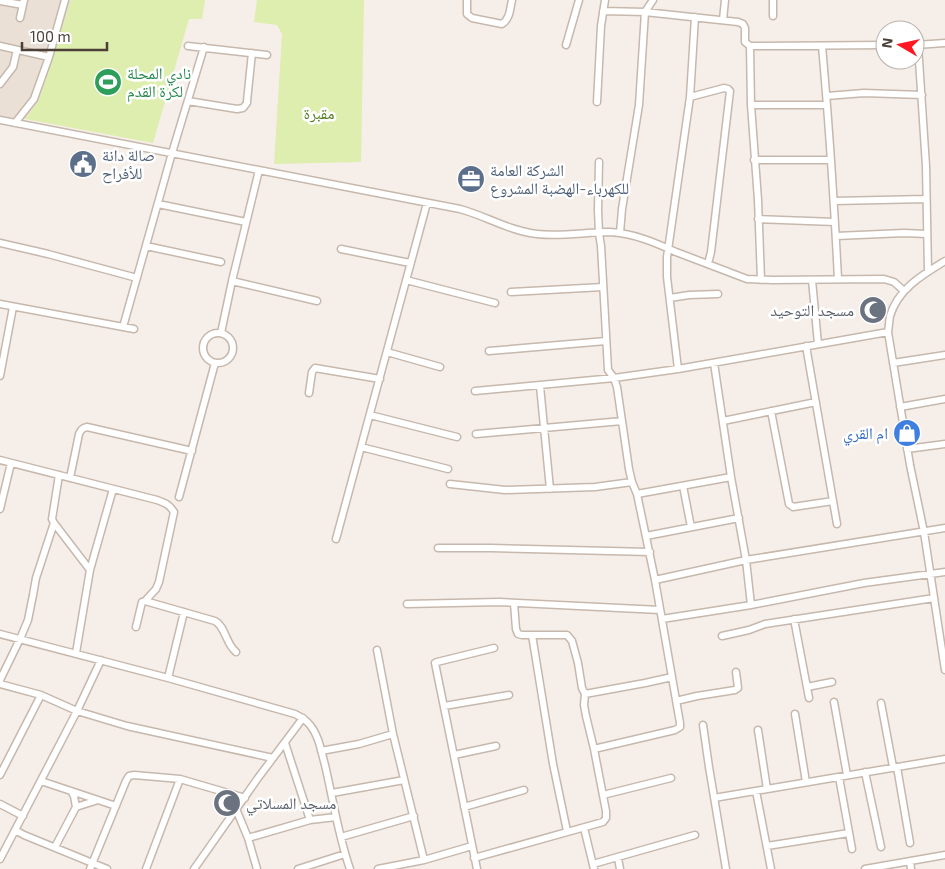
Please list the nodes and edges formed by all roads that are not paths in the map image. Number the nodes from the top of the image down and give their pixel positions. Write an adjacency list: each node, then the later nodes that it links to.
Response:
1 (65, 0): 29 (street)
2 (467, 0): 3 (street)
3 (512, 0)
4 (579, 0): 22 (street)
5 (605, 0): 11 (street)
6 (653, 0): 12 (street)
7 (725, 0): 16 (street)
8 (773, 0): 13 (street)
9 (0, 1): 10 (street)
10 (23, 2): 15 (street)
11 (603, 11): 12 (street); 36 (street)
12 (646, 12): 14 (street); 54 (street)
13 (772, 16)
14 (695, 17): 16 (street); 34 (street)
15 (20, 18)
16 (723, 20): 23 (street)
17 (945, 43): 18 (street)
18 (925, 44)
19 (875, 45): 24 (street)
20 (0, 46): 26 (street)
21 (188, 46): 25 (street)
22 (566, 46)
23 (750, 46): 24 (street); 37 (street)
24 (822, 46): 33 (street)
25 (204, 47): 27 (street); 35 (street)
26 (17, 50): 29 (street); 31 (street)
27 (252, 53): 28 (street); 35 (street)
28 (267, 55)
29 (49, 57): 40 (street)
30 (920, 70): 32 (street)
31 (0, 84)
32 (922, 95): 33 (street); 46 (street)
33 (827, 96): 38 (street)
34 (690, 98): 59 (street); 61 (street)
35 (188, 101): 41 (street)
36 (597, 102)
37 (751, 105): 38 (street); 42 (street)
38 (827, 105): 43 (street)
39 (0, 120): 40 (street)
40 (15, 123): 41 (street)
41 (172, 153): 45 (street); 49 (street)
42 (754, 160): 43 (street); 50 (street)
43 (831, 160): 47 (street)
44 (599, 162): 53 (street)
45 (259, 170): 48 (street); 51 (street)
46 (926, 199): 47 (street); 55 (street)
47 (834, 200): 52 (street)
48 (427, 203): 53 (street); 64 (street)
49 (158, 204): 51 (street); 58 (street)
50 (758, 219): 52 (street); 70 (street)
51 (246, 222): 72 (street)
52 (835, 222): 56 (street)
53 (599, 233): 54 (street); 73 (street)
54 (620, 233): 59 (street)
55 (927, 234): 56 (street); 65 (street)
56 (836, 236): 68 (street)
57 (0, 242): 66 (street)
58 (146, 246): 63 (street); 66 (street)
59 (668, 248): 61 (street); 67 (street); 77 (street)
60 (341, 249): 64 (street)
61 (709, 260): 67 (street)
62 (945, 261): 65 (street)
63 (221, 262)
64 (410, 263): 69 (street)
65 (928, 271): 74 (street)
66 (137, 278): 82 (street)
67 (751, 278): 70 (street)
68 (838, 279): 71 (street); 74 (street)
69 (406, 280): 79 (street); 90 (street)
70 (762, 280): 71 (street)
71 (812, 280): 87 (street)
72 (232, 281): 78 (street); 85 (street)
73 (603, 288): 75 (street); 86 (street)
74 (904, 291): 84 (street)
75 (511, 292)
76 (718, 294): 77 (street)
77 (670, 298): 96 (street)
78 (317, 301)
79 (494, 303)
80 (0, 304): 81 (street)
81 (13, 307): 82 (street); 97 (street)
82 (123, 327): 83 (street)
83 (134, 329)
84 (888, 332): 87 (street); 94 (street)
85 (221, 333): 92 (street); 92 (street)
86 (606, 340): 89 (street); 98 (street)
87 (818, 344): 88 (street)
88 (806, 346): 93 (street); 104 (street)
89 (489, 351)
90 (387, 352): 95 (street); 99 (street)
91 (945, 354): 94 (street)
92 (215, 363): 116 (street)
93 (714, 364): 96 (street); 109 (street)
94 (892, 364): 105 (street)
95 (440, 367)
96 (678, 369): 98 (street)
97 (0, 376)
98 (614, 378): 100 (street); 108 (street)
99 (380, 379): 102 (street); 107 (street)
100 (540, 386): 101 (street); 110 (street)
101 (475, 391)
102 (309, 393)
103 (945, 399): 105 (street)
104 (816, 402): 106 (street); 130 (street)
105 (900, 407): 115 (street)
106 (770, 411): 109 (street); 130 (street)
107 (370, 415): 112 (street); 114 (street)
108 (622, 421): 110 (street); 123 (street)
109 (723, 421): 121 (street)
110 (544, 428): 111 (street); 127 (street)
111 (476, 434)
112 (457, 437)
113 (945, 444): 115 (street)
114 (361, 447): 119 (street); 139 (street)
115 (907, 449): 137 (street)
116 (192, 451): 122 (street); 129 (street)
117 (0, 460): 118 (street)
118 (11, 463): 120 (street); 131 (street)
119 (448, 469)
120 (59, 475): 122 (street); 133 (street)
121 (731, 477): 125 (street); 132 (street)
122 (70, 478): 126 (street)
123 (632, 482): 127 (street); 128 (street)
124 (450, 484): 127 (street)
125 (683, 486): 128 (street); 135 (street)
126 (113, 489): 143 (street); 148 (street)
127 (550, 489)
128 (637, 494): 138 (street)
129 (180, 497)
130 (833, 501): 134 (street)
131 (0, 509)
132 (739, 518): 135 (street); 142 (street)
133 (54, 523): 143 (street); 162 (street)
134 (837, 524)
135 (691, 527): 138 (street)
136 (945, 528): 137 (street)
137 (924, 532): 142 (street); 145 (street)
138 (646, 536): 141 (street)
139 (336, 540)
140 (438, 548): 141 (street)
141 (650, 552): 146 (street)
142 (746, 560): 146 (street); 151 (street)
143 (90, 570): 166 (street)
144 (945, 572): 145 (street)
145 (930, 574): 147 (street); 151 (street)
146 (655, 580): 152 (street)
147 (934, 598): 155 (street); 157 (street)
148 (145, 601): 153 (street); 158 (street)
149 (514, 603): 150 (street); 152 (street); 160 (street)
150 (408, 604)
151 (751, 605): 156 (street)
152 (660, 610): 156 (street)
153 (184, 612): 165 (street); 171 (street)
154 (945, 614): 155 (street)
155 (936, 615): 168 (street)
156 (662, 619): 170 (street)
157 (794, 619): 161 (street); 175 (street)
158 (136, 627)
159 (0, 634): 162 (street)
160 (532, 635): 176 (street); 227 (street)
161 (722, 636)
162 (20, 639): 166 (street); 172 (street)
163 (494, 648): 183 (street)
164 (377, 650): 189 (street)
165 (236, 652)
166 (76, 653): 167 (street)
167 (101, 660): 171 (street); 184 (street)
168 (945, 670)
169 (736, 672): 180 (street)
170 (672, 677): 176 (street); 180 (street)
171 (168, 678): 186 (street)
172 (0, 680)
173 (832, 682): 175 (street)
174 (0, 684): 177 (street)
175 (807, 687): 179 (street)
176 (585, 694): 192 (street)
177 (41, 695): 184 (street); 199 (street)
178 (509, 695): 183 (street)
179 (809, 698)
180 (676, 701): 192 (street)
181 (834, 702): 200 (street)
182 (881, 703): 197 (street)
183 (444, 706): 194 (street)
184 (77, 711): 195 (street); 205 (street)
185 (795, 714): 206 (street)
186 (303, 718): 190 (street); 193 (street)
187 (703, 725): 214 (street)
188 (758, 730): 207 (street)
189 (393, 734): 193 (street); 204 (street)
190 (285, 743): 195 (street); 224 (street)
191 (496, 746): 194 (street)
192 (594, 749): 212 (street)
193 (321, 751): 211 (street)
194 (454, 755): 219 (street)
195 (273, 758): 213 (street)
196 (945, 758): 197 (street)
197 (895, 767): 198 (street); 232 (street)
198 (865, 772): 200 (street); 236 (street)
199 (0, 775)
200 (847, 775): 201 (street)
201 (839, 777): 206 (street); 228 (street)
202 (671, 778): 212 (street)
203 (180, 779): 213 (street); 217 (street); 249 (street)
204 (404, 780): 211 (street); 222 (street)
205 (41, 781): 209 (street); 221 (street)
206 (806, 782): 207 (street)
207 (767, 789): 210 (street)
208 (524, 790): 219 (street)
209 (71, 791): 215 (street); 218 (street)
210 (756, 791): 214 (street); 234 (street)
211 (332, 793): 223 (street)
212 (603, 795): 225 (street)
213 (245, 798): 220 (street)
214 (714, 798): 256 (street)
215 (98, 800): 217 (street); 218 (street)
216 (0, 804): 221 (street)
217 (116, 806): 245 (street)
218 (76, 807): 235 (street)
219 (464, 807): 233 (street)
220 (236, 809): 231 (street); 247 (street)
221 (23, 816): 226 (street)
222 (414, 816): 230 (street); 243 (street)
223 (336, 817): 224 (street); 230 (street)
224 (310, 820): 231 (street)
225 (584, 828): 227 (street); 246 (street)
226 (15, 830): 235 (street); 242 (street)
227 (567, 831): 240 (street)
228 (849, 833): 234 (street); 237 (street)
229 (695, 835): 241 (street)
230 (341, 837): 238 (street)
231 (248, 838): 250 (street)
232 (910, 843)
233 (472, 846): 240 (street); 243 (street)
234 (767, 846): 257 (street)
235 (55, 847): 245 (street)
236 (881, 847)
237 (852, 848)
238 (345, 854): 251 (street); 252 (street)
239 (945, 855): 244 (street)
240 (474, 858): 254 (street)
241 (618, 858): 246 (street); 255 (street)
242 (0, 859)
243 (424, 860): 253 (street)
244 (910, 862): 258 (street); 259 (street)
245 (91, 866): 248 (street)
246 (593, 867)
247 (195, 868)
248 (107, 869)
249 (146, 869)
250 (257, 869)
251 (298, 869)
252 (350, 869)
253 (378, 869)
254 (477, 869)
255 (620, 869)
256 (726, 869)
257 (771, 869)
258 (867, 869)
259 (911, 869)

